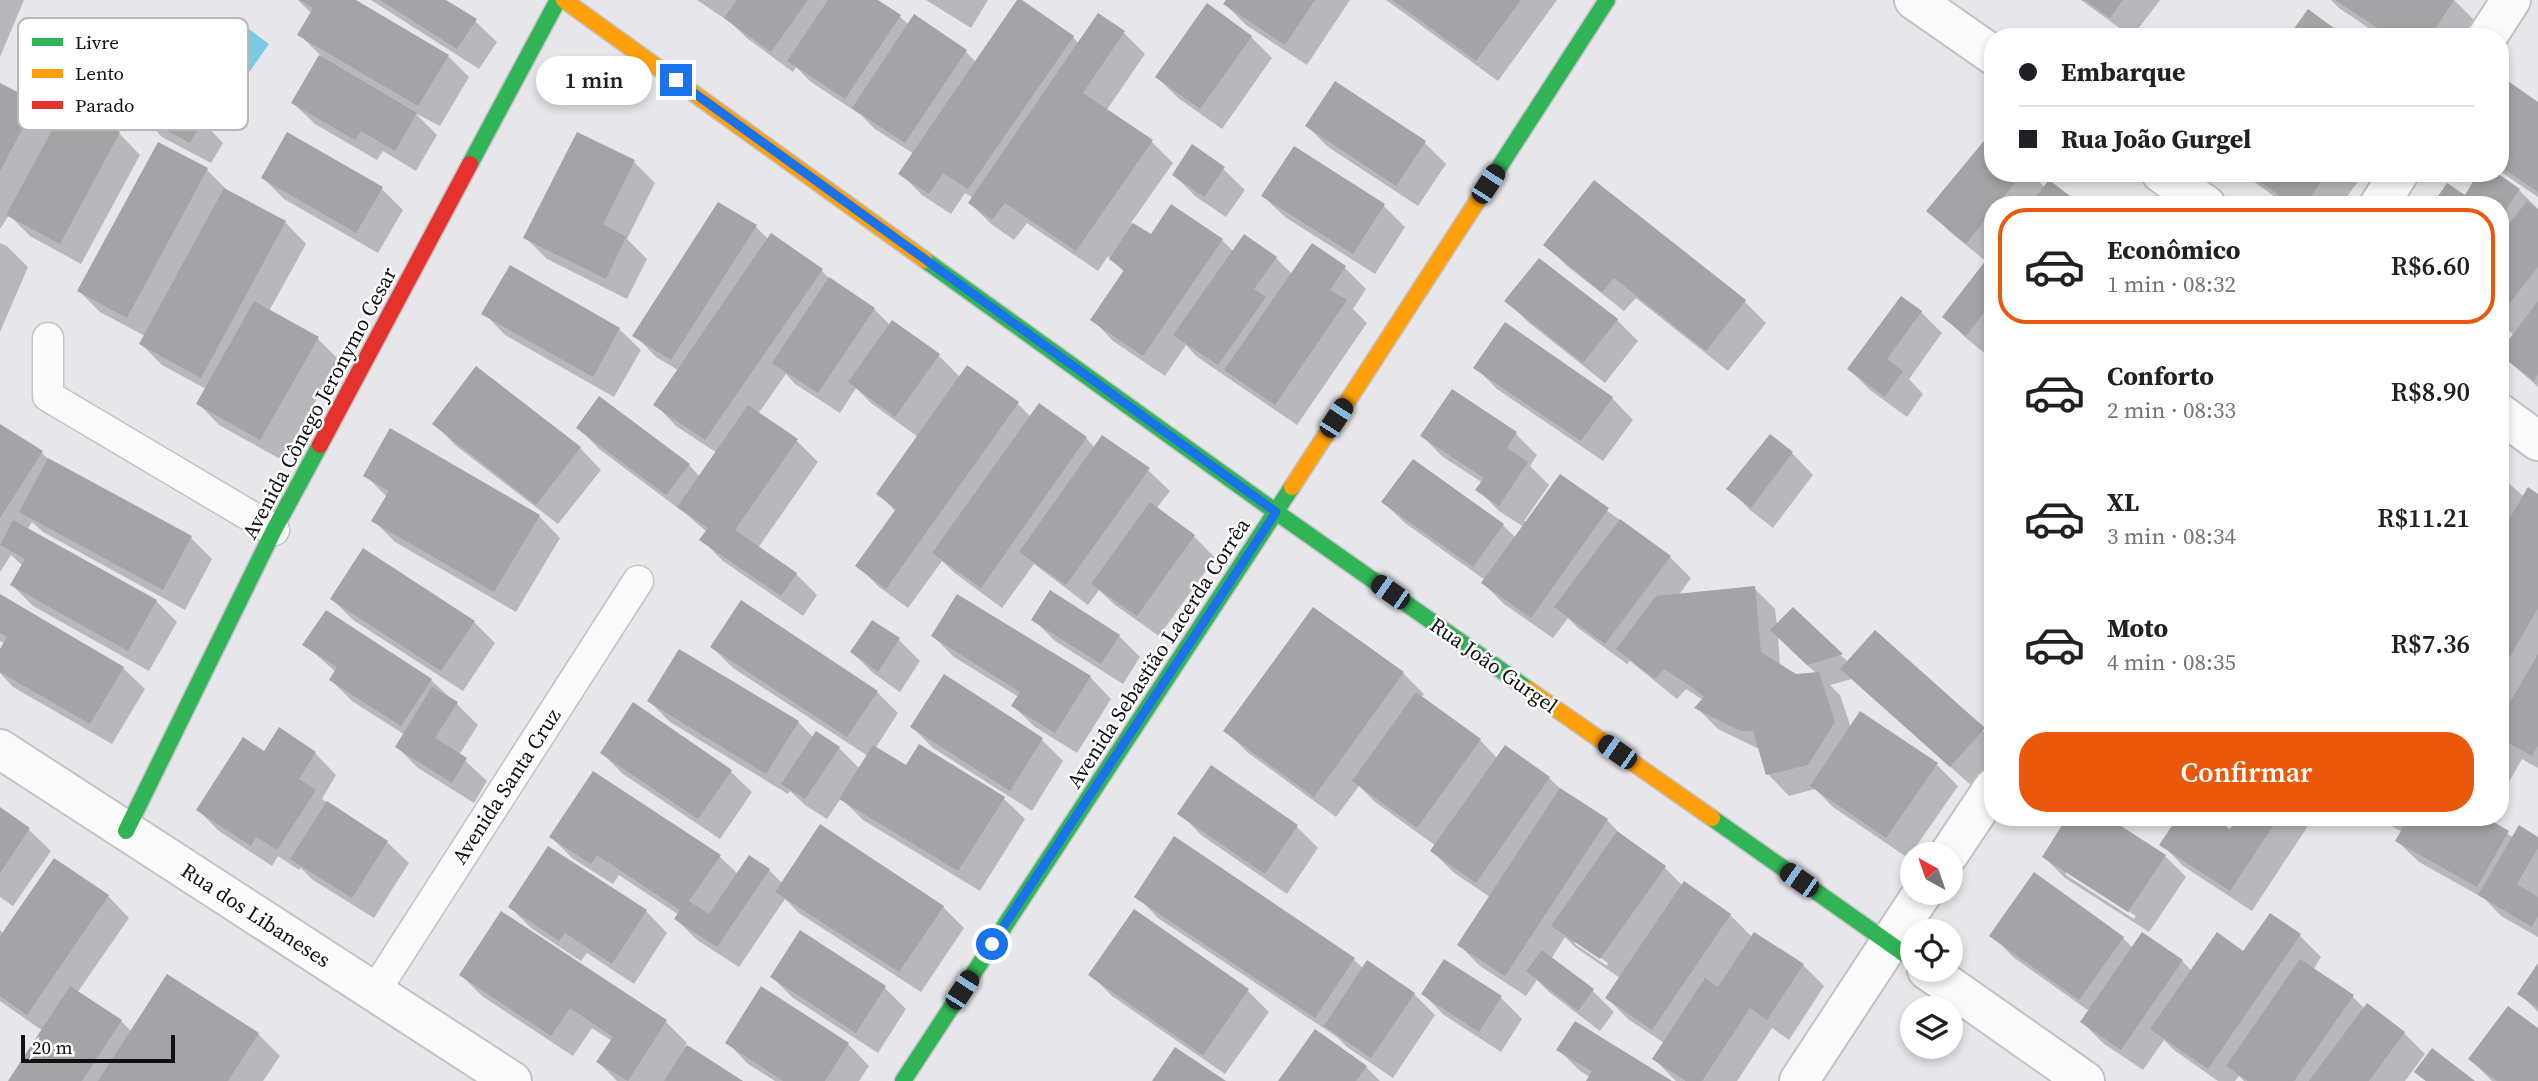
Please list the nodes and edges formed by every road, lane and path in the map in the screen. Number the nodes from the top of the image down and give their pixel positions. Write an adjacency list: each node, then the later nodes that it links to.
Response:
1 (558, 0): 14 (street, Avenida Cônego Jeronymo Cesar)
2 (565, 0): 13 (street, Rua João Gurgel)
3 (1607, 0): 13 (street, Avenida Sebastião Lacerda Corrêa)
4 (1914, 0): 7 (street)
5 (2511, 0): 6 (street)
6 (2493, 28)
7 (1984, 49)
8 (2174, 182): 9 (street)
9 (2193, 196)
10 (48, 338): 14 (lane)
11 (2509, 420): 12 (street)
12 (2538, 441)
13 (1276, 512): 20 (street, Rua João Gurgel); 25 (street, Avenida Sebastião Lacerda Corrêa)
14 (274, 530): 18 (street, Avenida Cônego Jeronymo Cesar)
15 (638, 581): 23 (lane, Avenida Santa Cruz)
16 (0, 749): 18 (street, Rua dos Libaneses)
17 (1984, 802): 19 (street)
18 (126, 831): 23 (street, Rua dos Libaneses)
19 (1957, 842)
20 (1900, 951)
21 (1900, 953): 26 (street)
22 (1944, 982): 27 (street)
23 (375, 991): 24 (street, Rua dos Libaneses)
24 (512, 1081)
25 (903, 1081)
26 (1799, 1081)
27 (2085, 1081)

